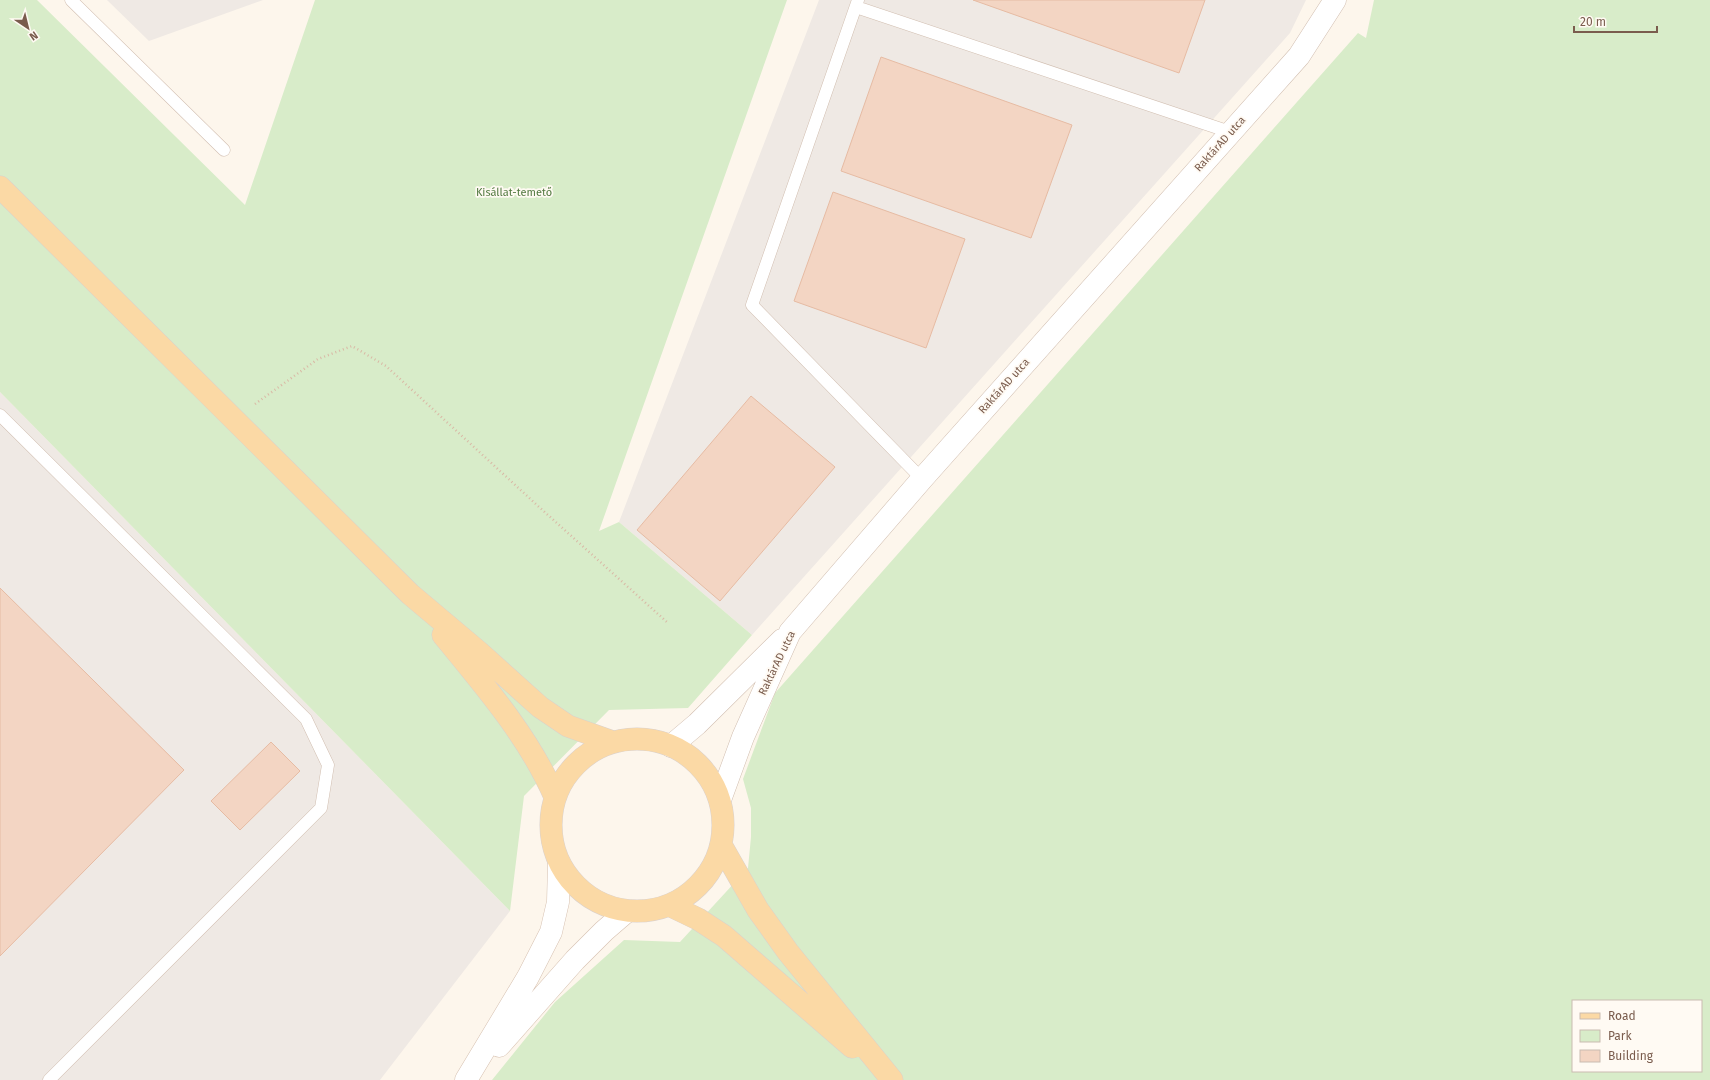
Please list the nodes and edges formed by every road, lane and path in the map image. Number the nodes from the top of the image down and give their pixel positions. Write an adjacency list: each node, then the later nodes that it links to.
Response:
1 (71, 0): 5 (lane)
2 (1335, 0): 4 (street, RaktárAD utca)
3 (857, 4): 4 (lane); 9 (lane)
4 (1230, 132): 9 (street, RaktárAD utca)
5 (224, 150)
6 (0, 187): 8 (main road)
7 (0, 415): 22 (lane)
8 (234, 420): 10 (main road); 11 (path)
9 (922, 479): 12 (street, RaktárAD utca)
10 (410, 594): 13 (main road); 15 (main road)
11 (668, 623)
12 (790, 632): 14 (street); 16 (street, RaktárAD utca)
13 (613, 742): 14 (main road); 15 (main road)
14 (671, 746): 16 (main road)
15 (555, 797): 18 (main road)
16 (720, 800): 17 (main road)
17 (721, 845): 19 (main road); 21 (main road)
18 (559, 863): 20 (main road); 23 (street)
19 (669, 906): 20 (main road); 21 (main road)
20 (626, 912): 24 (street)
21 (891, 1079)
22 (49, 1080)
23 (466, 1080)
24 (472, 1080)

